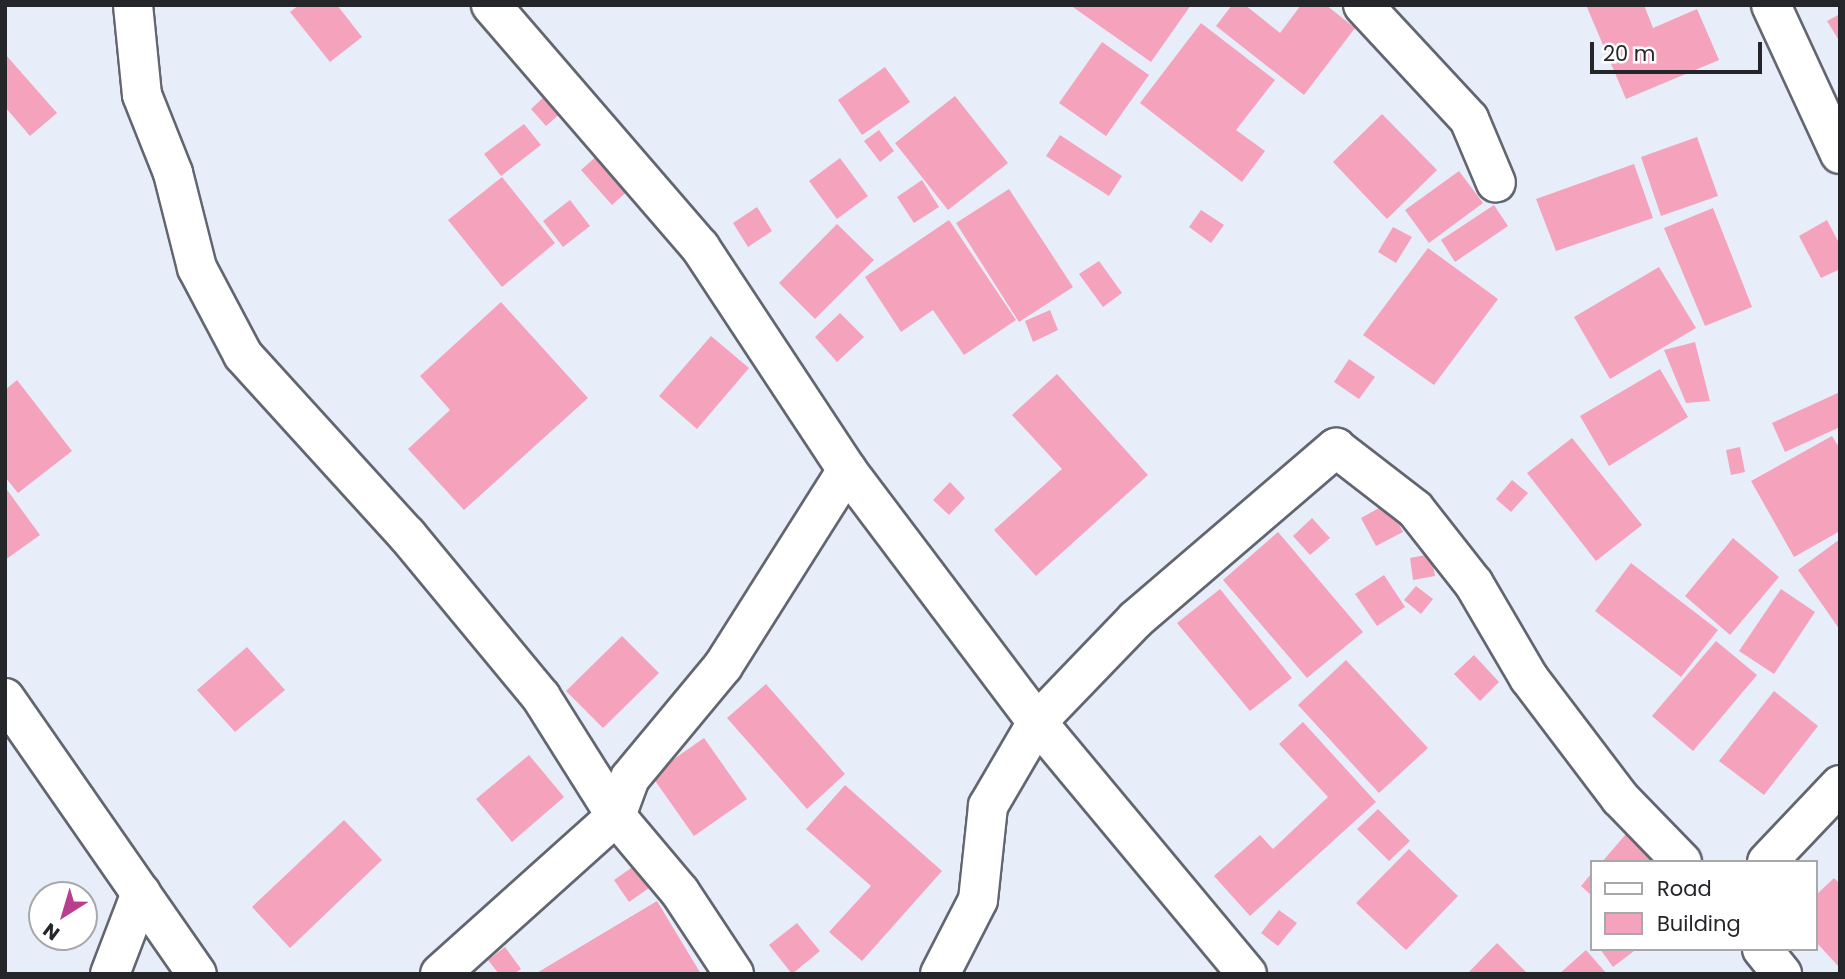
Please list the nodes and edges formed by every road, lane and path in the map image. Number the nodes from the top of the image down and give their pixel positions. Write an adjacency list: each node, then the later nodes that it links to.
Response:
1 (133, 5): 11 (street)
2 (491, 5): 7 (street)
3 (1363, 5): 6 (street)
4 (1771, 5): 5 (street)
5 (1840, 154)
6 (1496, 183)
7 (847, 470): 9 (street); 11 (street)
8 (5, 698): 14 (street)
9 (1037, 722): 12 (street); 20 (street); 21 (street)
10 (1840, 785): 13 (street)
11 (616, 816): 18 (street); 19 (street)
12 (1680, 860)
13 (1769, 860)
14 (141, 893): 16 (street); 17 (street)
15 (1764, 951): 22 (street)
16 (110, 974)
17 (197, 974)
18 (440, 974)
19 (734, 974)
20 (940, 974)
21 (1247, 974)
22 (1782, 974)

